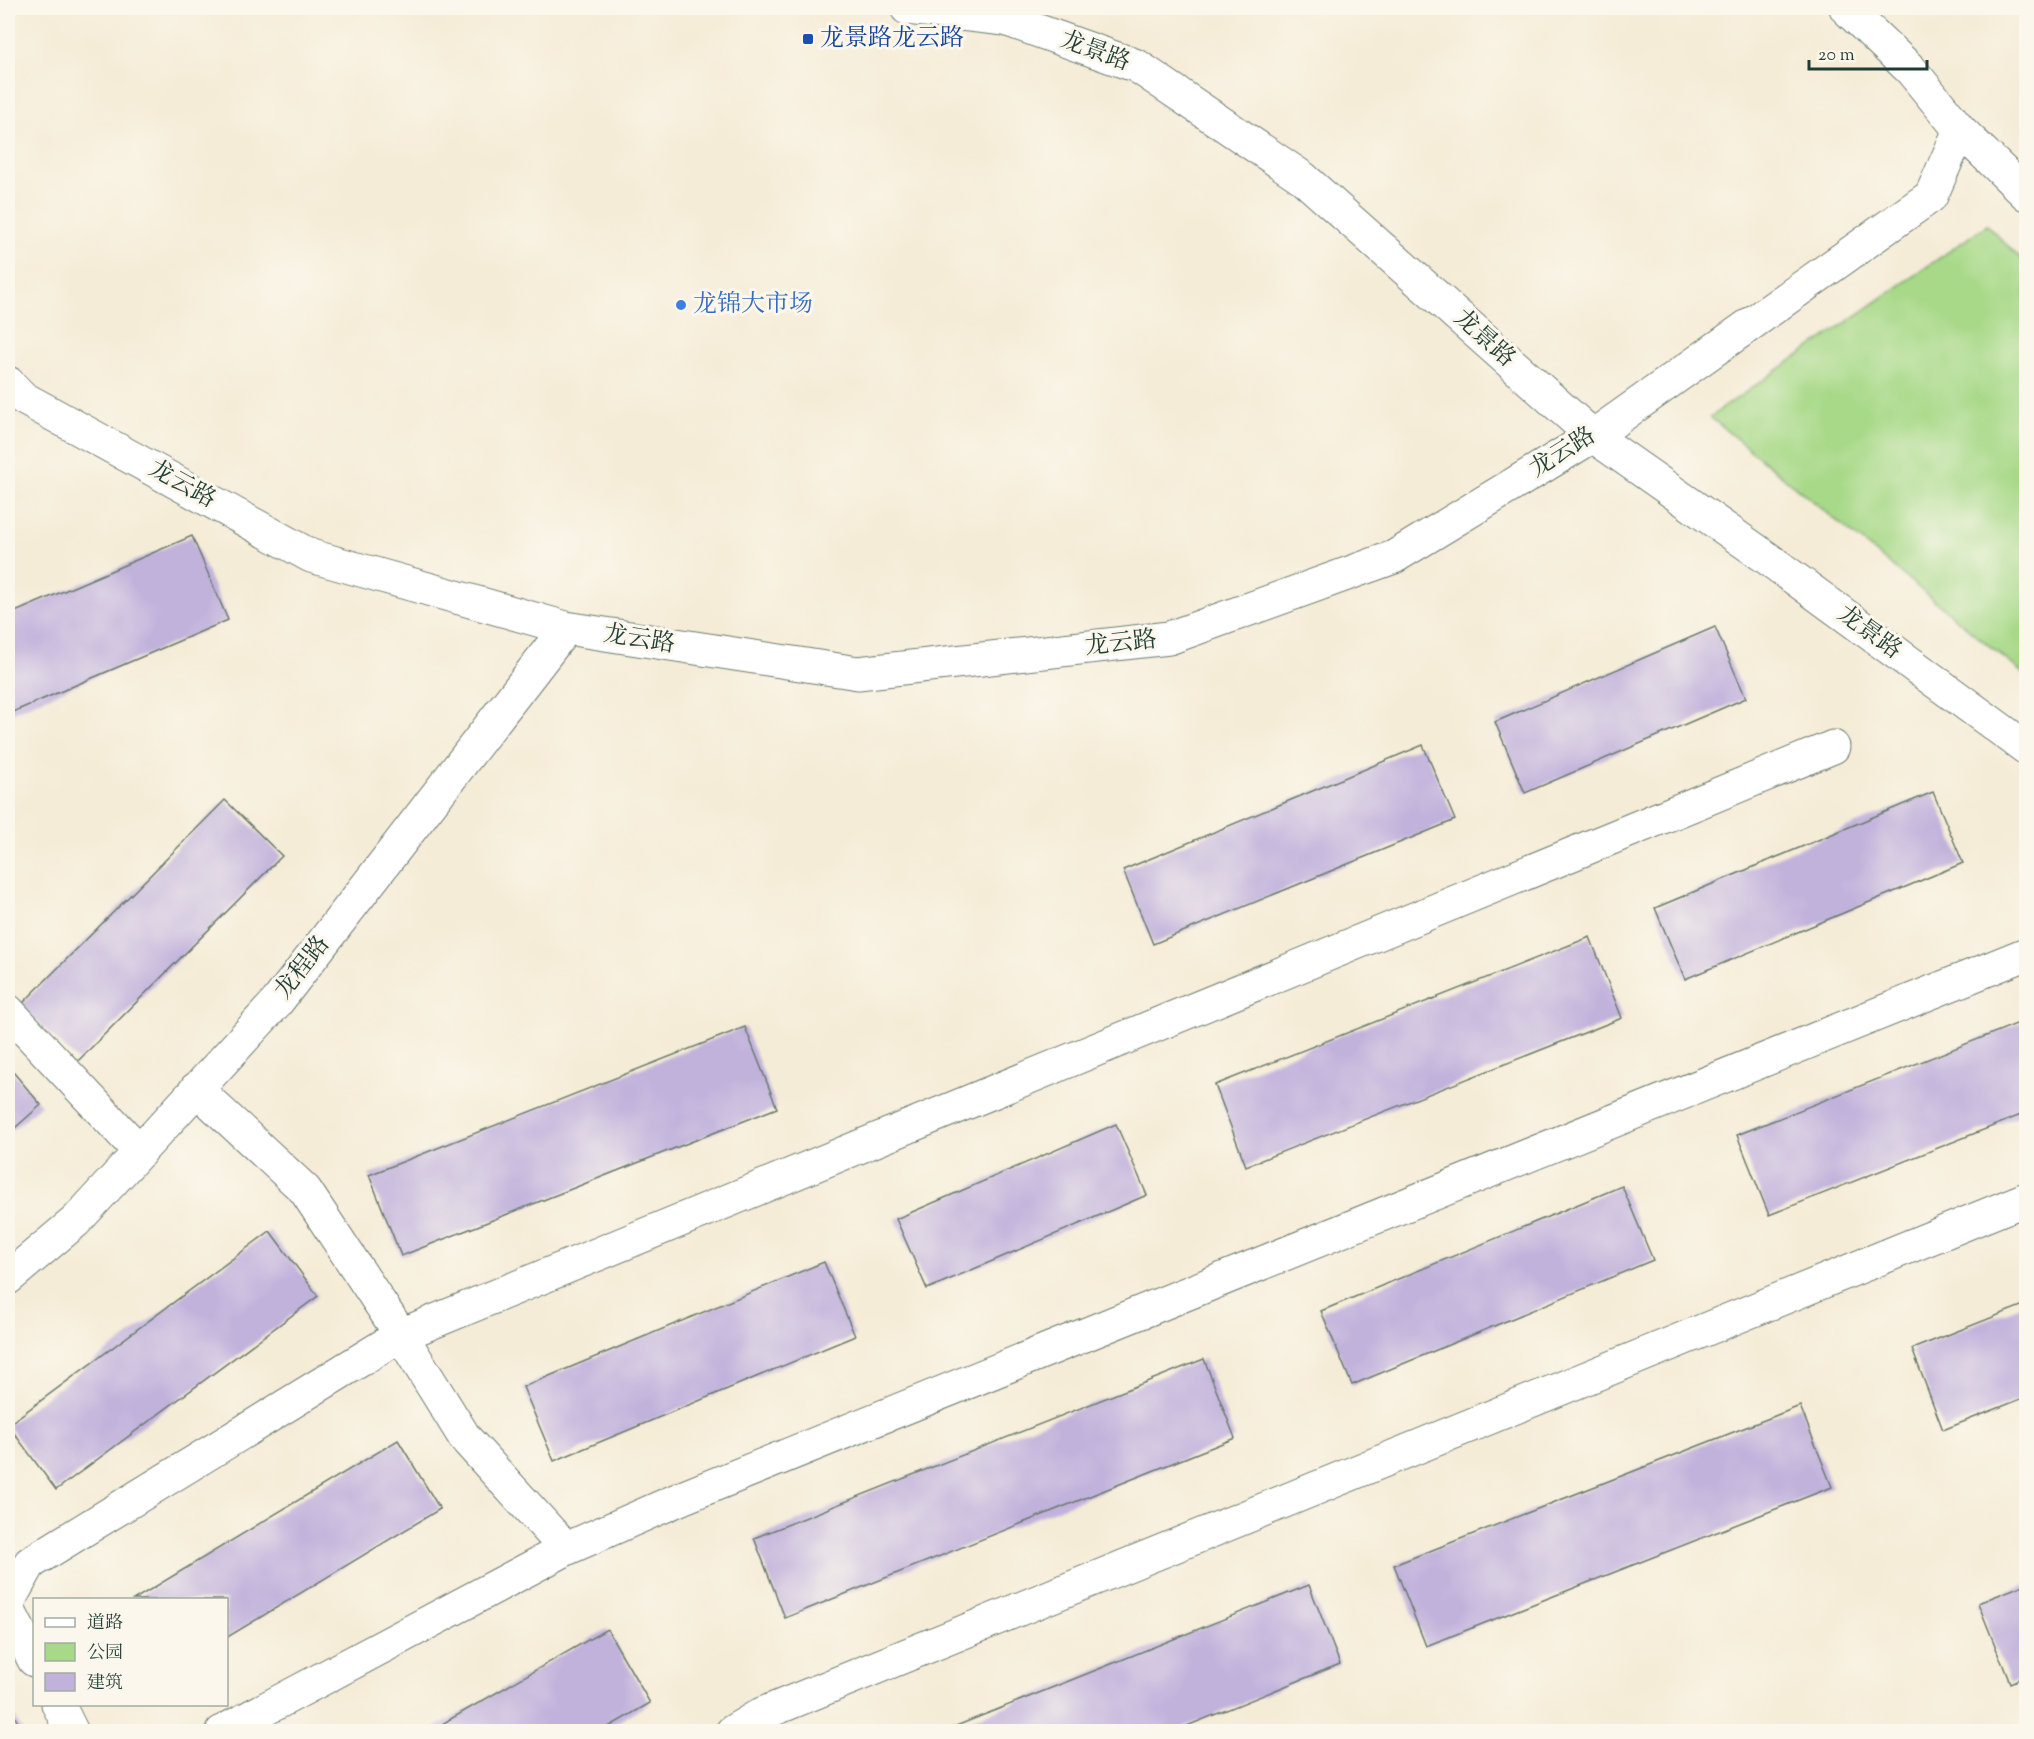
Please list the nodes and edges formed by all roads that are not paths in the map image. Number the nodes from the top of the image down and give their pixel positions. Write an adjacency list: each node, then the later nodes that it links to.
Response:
1 (907, 8): 3 (street, 龙景路)
2 (1846, 8): 4 (street)
3 (1039, 19): 7 (street, 龙景路)
4 (1960, 130): 5 (street); 7 (street, 龙云路)
5 (2026, 194)
6 (8, 384): 8 (street, 龙云路)
7 (1593, 436): 8 (street, 龙云路); 10 (street, 龙景路)
8 (566, 628): 13 (street, 龙程路)
9 (1833, 747): 17 (street)
10 (2026, 748)
11 (2026, 954): 18 (street)
12 (8, 1011): 14 (street)
13 (196, 1089): 14 (street, 龙程路); 17 (street)
14 (140, 1152): 16 (street, 龙程路)
15 (2026, 1199): 25 (street)
16 (8, 1278)
17 (401, 1335): 18 (street); 19 (street)
18 (566, 1549): 24 (street)
19 (8, 1602)
20 (8, 1609): 21 (street)
21 (33, 1658)
22 (59, 1706): 23 (street)
23 (72, 1731)
24 (222, 1731)
25 (732, 1731)

